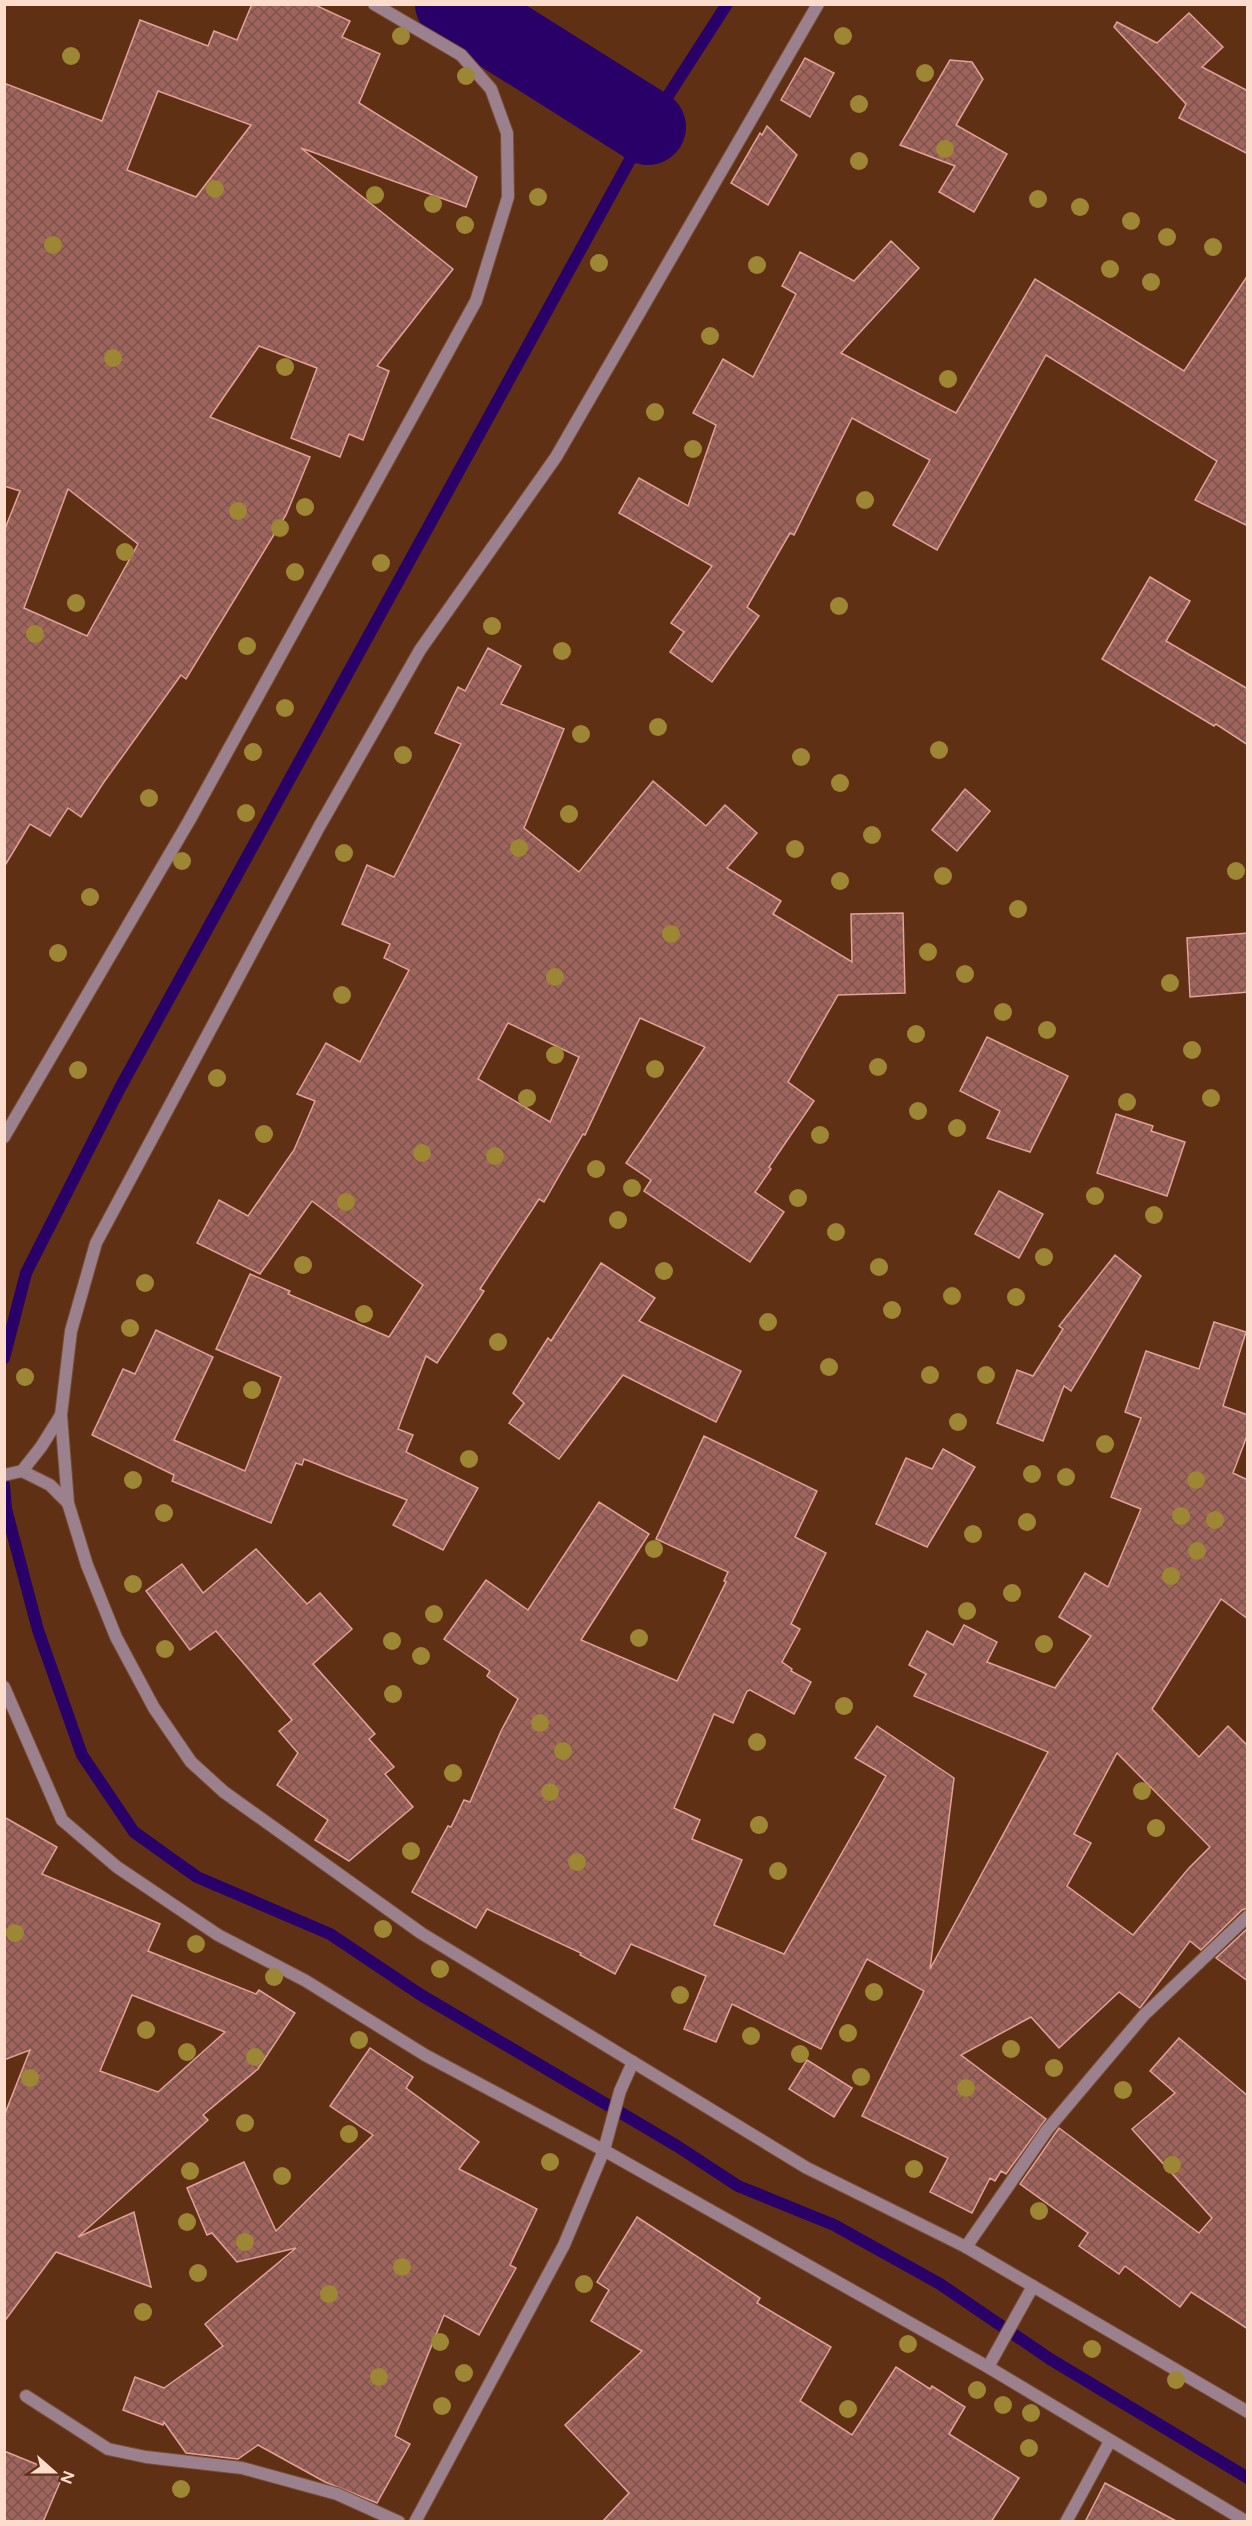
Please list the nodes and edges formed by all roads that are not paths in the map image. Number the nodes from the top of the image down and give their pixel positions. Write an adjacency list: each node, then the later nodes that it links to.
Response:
1 (374, 4): 3 (street)
2 (818, 4): 4 (street)
3 (4, 1137)
4 (61, 1415): 5 (street); 7 (street)
5 (22, 1471): 6 (street); 7 (street)
6 (4, 1475)
7 (68, 1503): 10 (street)
8 (4, 1687): 11 (street)
9 (1248, 1916): 12 (street)
10 (633, 2062): 11 (street); 12 (street)
11 (604, 2150): 14 (street); 19 (street)
12 (966, 2247): 13 (street)
13 (1033, 2286): 14 (street); 16 (street)
14 (988, 2367): 17 (street)
15 (26, 2396): 18 (street)
16 (1248, 2412)
17 (1110, 2441): 20 (street); 21 (street)
18 (399, 2522)
19 (415, 2522)
20 (1066, 2522)
21 (1247, 2522)

